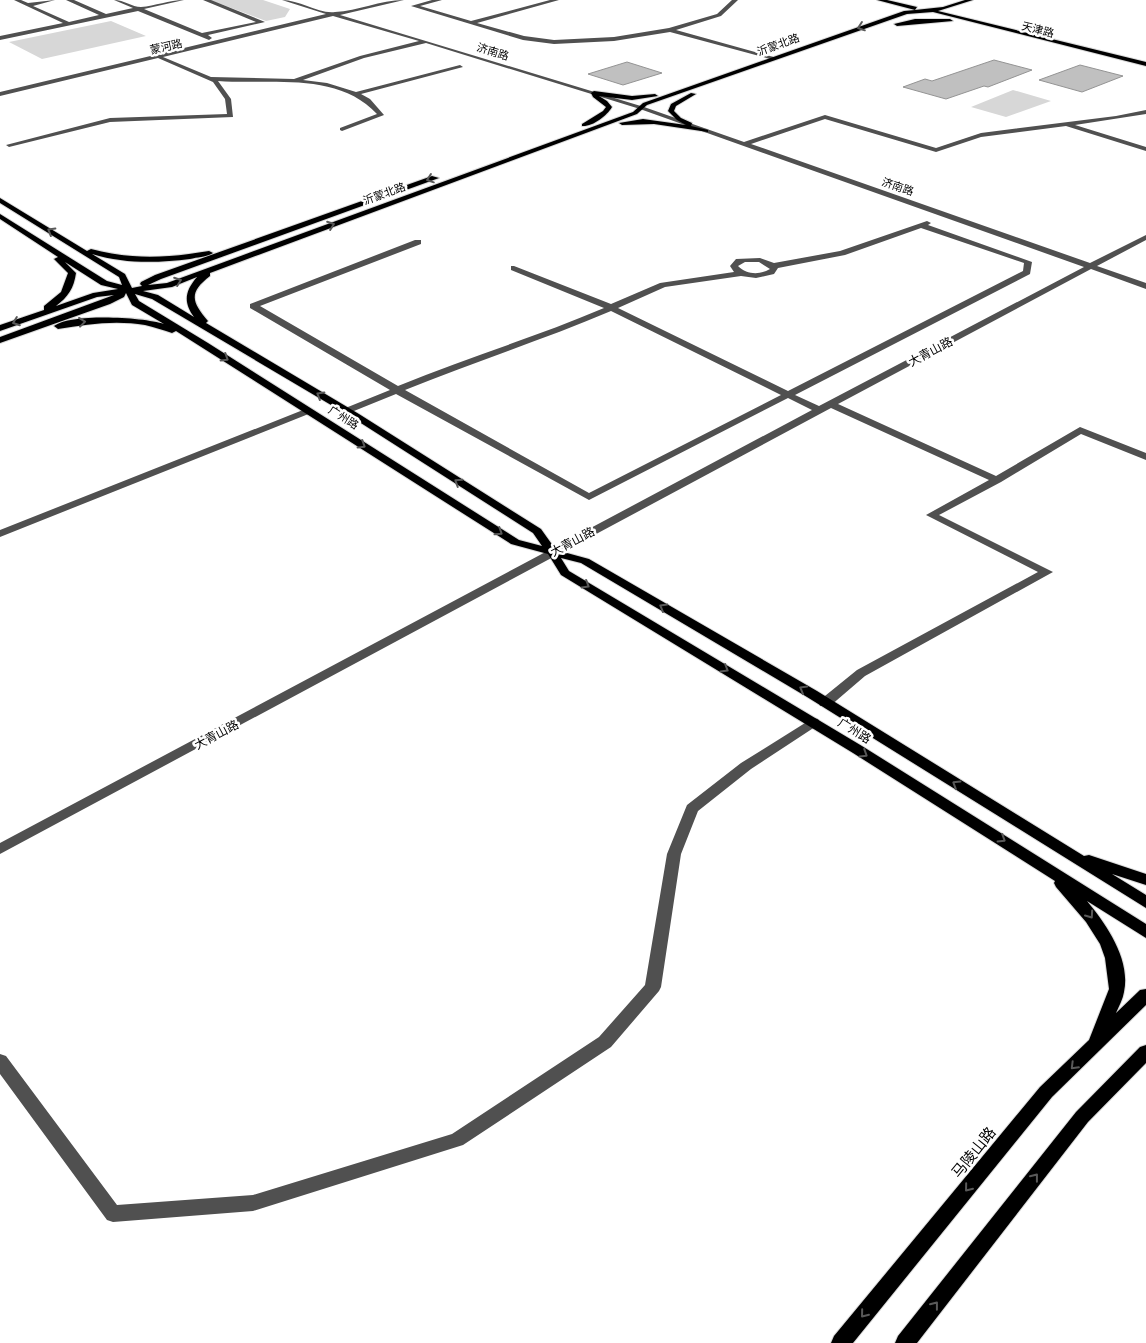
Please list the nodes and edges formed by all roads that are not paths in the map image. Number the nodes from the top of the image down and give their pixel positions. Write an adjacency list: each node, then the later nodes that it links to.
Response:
1 (17, 0): 19 (street)
2 (52, 0): 19 (street)
3 (69, 0): 23 (street)
4 (118, 0): 20 (street)
5 (181, 0): 20 (street)
6 (206, 0): 31 (street)
7 (285, 0): 22 (street, 济南路)
8 (294, 0): 22 (street, 济南路)
9 (392, 0): 22 (street, 蒙河路)
10 (400, 0): 22 (street, 蒙河路)
11 (439, 0): 24 (street)
12 (556, 0): 24 (street)
13 (735, 0): 30 (street)
14 (871, 0): 25 (main road)
15 (880, 0): 21 (main road, 天津路)
16 (890, 0): 21 (main road, 天津路)
17 (968, 1): 21 (main road, 沂蒙北路); 28 (main road)
18 (940, 3): 21 (main road, 沂蒙北路)
19 (28, 5): 26 (street)
20 (139, 9): 23 (street); 31 (street)
21 (925, 10): 25 (main road, 沂蒙北路); 27 (main road, 沂蒙北路); 28 (main road, 天津路)
22 (337, 15): 34 (street, 蒙河路); 35 (street, 济南路); 36 (street, 蒙河路); 47 (street, 济南路)
23 (106, 16): 26 (street)
24 (470, 22): 30 (street)
25 (877, 22): 37 (main road, 沂蒙北路, one-way to 37)
26 (69, 24): 32 (street)
27 (898, 24): 28 (main road); 29 (main road, 沂蒙北路)
28 (989, 26): 38 (main road, 天津路)
29 (888, 27)
30 (670, 30): 37 (street)
31 (202, 35): 34 (street)
32 (0, 38)
33 (850, 40): 44 (main road, 沂蒙北路)
34 (218, 42): 48 (street, 蒙河路)
35 (424, 42): 41 (street); 47 (street, 济南路)
36 (161, 58): 40 (street); 48 (street, 蒙河路)
37 (774, 58): 43 (main road, 沂蒙北路)
38 (1146, 65)
39 (460, 67): 46 (street)
40 (211, 79): 42 (street); 45 (street)
41 (293, 81): 42 (street); 46 (street)
42 (253, 82): 45 (street)
43 (689, 89): 47 (main road); 49 (main road, 沂蒙北路)
44 (697, 92): 49 (main road, 沂蒙北路); 54 (main road)
45 (224, 93): 56 (street)
46 (358, 94): 52 (street)
47 (592, 94): 49 (street, 济南路); 53 (main road)
48 (0, 95)
49 (642, 108): 53 (main road, 沂蒙北路); 54 (street, 济南路)
50 (1146, 112): 51 (street)
51 (1063, 124): 55 (street); 57 (street)
52 (342, 129)
53 (583, 129): 54 (main road); 65 (main road, 沂蒙北路, one-way to 65); 69 (main road, 沂蒙北路, one-way to 53)
54 (706, 131): 55 (street, 济南路)
55 (744, 144): 59 (street, 济南路)
56 (9, 145)
57 (1146, 148)
58 (0, 200): 63 (main road, 广州路, one-way to 58)
59 (946, 215): 61 (street); 68 (street, 济南路)
60 (0, 216): 66 (main road, 广州路)
61 (920, 225): 67 (street); 81 (street)
62 (1146, 237): 68 (street, 大青山路)
63 (69, 242): 65 (main road); 73 (main road, 广州路)
64 (418, 242): 80 (street)
65 (246, 246): 73 (main road, 沂蒙北路)
66 (49, 247): 73 (main road, 广州路); 75 (main road)
67 (773, 266): 71 (street); 71 (street)
68 (1090, 266): 72 (street, 济南路); 82 (street, 大青山路)
69 (217, 267): 73 (main road, 沂蒙北路, one-way to 69); 77 (main road)
70 (514, 268): 74 (street)
71 (742, 273): 74 (street)
72 (1146, 286)
73 (130, 290): 75 (main road, 沂蒙北路); 77 (main road, 广州路); 78 (main road, 沂蒙北路); 79 (main road, 广州路)
74 (612, 308): 80 (street); 81 (street)
75 (35, 315): 76 (main road, 沂蒙北路, one-way to 76)
76 (0, 328)
77 (223, 337): 85 (main road, 广州路, one-way to 77)
78 (0, 340): 79 (main road, one-way to 79)
79 (205, 345): 84 (main road, 广州路, one-way to 84)
80 (397, 390): 81 (street); 85 (street)
81 (789, 395): 83 (street)
82 (830, 404): 83 (street, 大青山路); 87 (street)
83 (820, 410): 89 (street, 大青山路)
84 (308, 411): 88 (street); 89 (main road, 广州路, one-way to 89)
85 (346, 411): 89 (main road, 广州路, one-way to 85)
86 (1146, 456): 87 (street)
87 (997, 480): 90 (street)
88 (0, 534)
89 (552, 552): 90 (main road, 广州路, one-way to 89); 91 (main road, 广州路, one-way to 91); 92 (street, 大青山路)
90 (826, 703): 93 (main road, 广州路, one-way to 90)
91 (812, 722): 94 (main road, 广州路, one-way to 94); 101 (street)
92 (0, 849)
93 (1064, 850): 95 (main road); 96 (main road, 广州路)
94 (1046, 866): 97 (main road, 广州路); 99 (main road, one-way to 99)
95 (1146, 880)
96 (1146, 902)
97 (1146, 932)
98 (1146, 995): 99 (main road, 马陵山路)
99 (1095, 1044): 104 (main road, 马陵山路, one-way to 104)
100 (1146, 1052): 103 (main road)
101 (0, 1061)
102 (1146, 1063): 103 (main road)
103 (1123, 1075): 105 (main road, one-way to 103)
104 (841, 1343)
105 (905, 1343)

